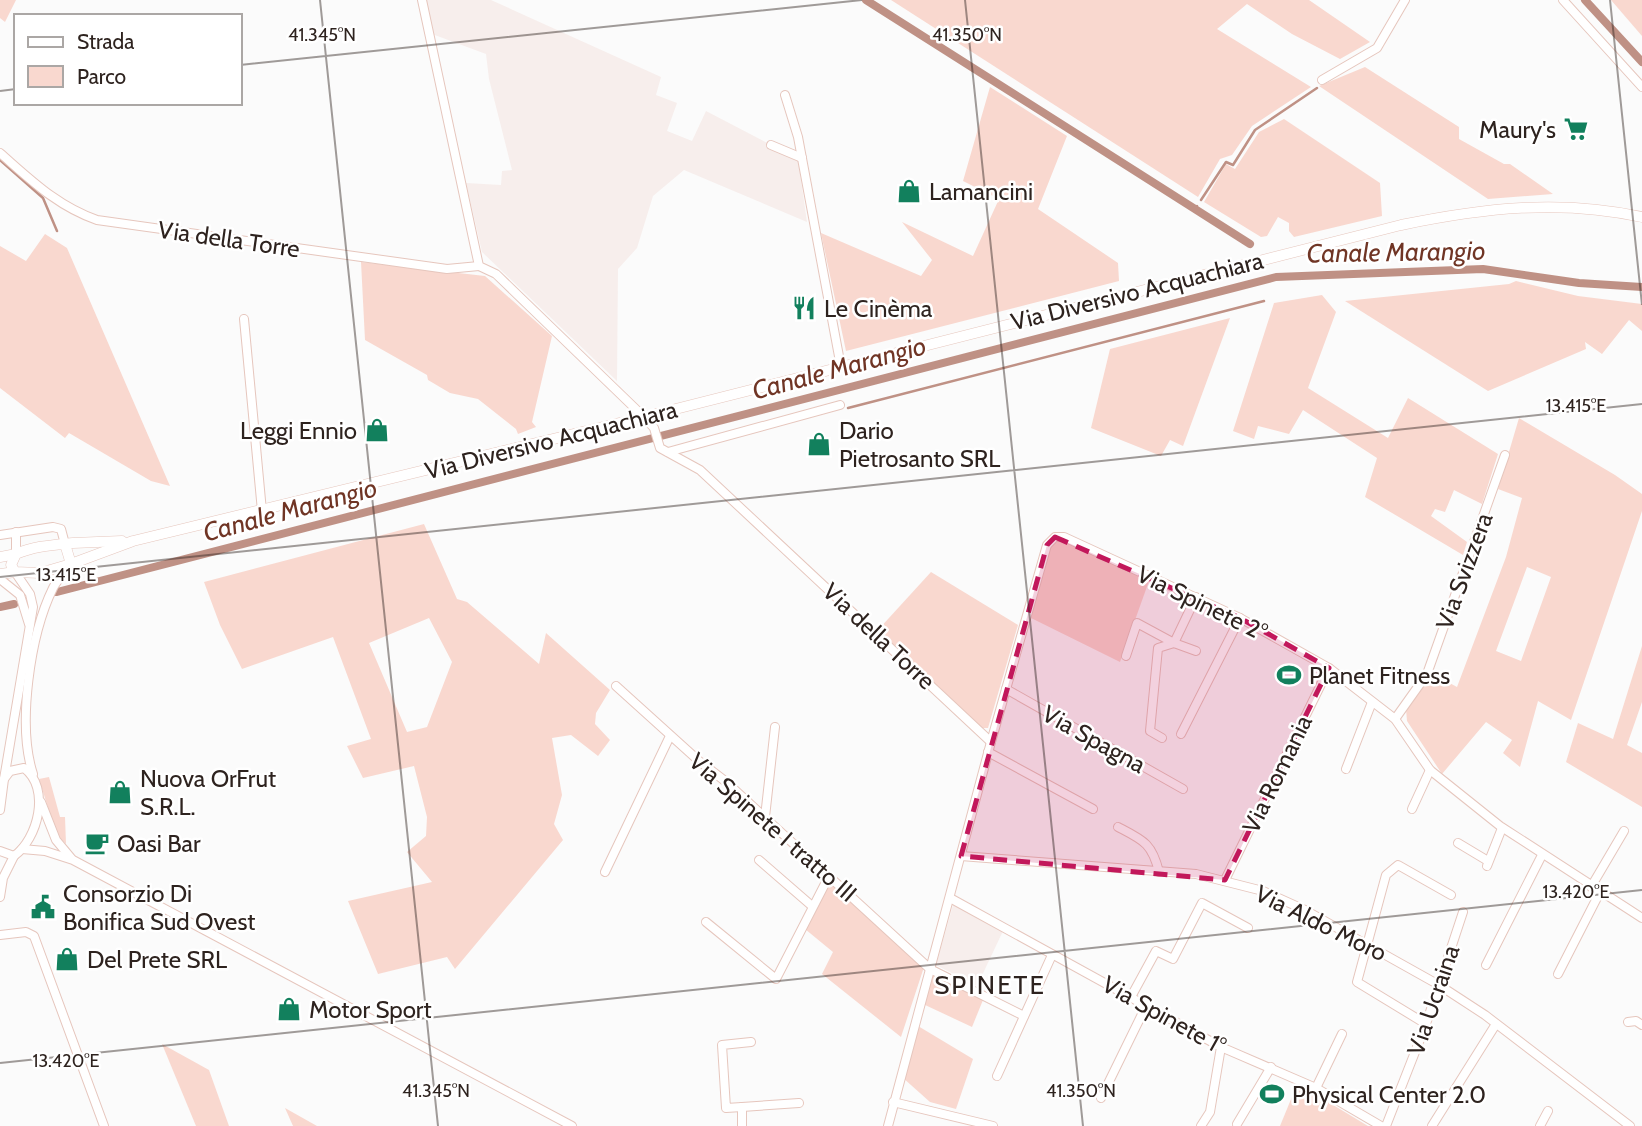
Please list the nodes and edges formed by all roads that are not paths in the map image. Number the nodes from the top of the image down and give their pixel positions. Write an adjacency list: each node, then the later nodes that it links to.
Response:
1 (422, 0): 11 (street)
2 (1405, 0): 4 (street)
3 (1563, 0): 5 (street)
4 (1322, 80)
5 (1642, 87)
6 (785, 95): 9 (street)
7 (771, 145): 9 (street)
8 (0, 153): 11 (street, Via della Torre)
9 (802, 158): 13 (street)
10 (1642, 217): 13 (main road, Via Diversivo Acquachiara)
11 (479, 266): 15 (street)
12 (244, 319): 18 (street)
13 (841, 367): 15 (main road, Via Diversivo Acquachiara)
14 (840, 405): 16 (street)
15 (645, 417): 16 (street); 18 (main road, Via Diversivo Acquachiara)
16 (664, 450): 43 (street, Via della Torre)
17 (1505, 455): 38 (street, Via Svizzera)
18 (262, 511): 21 (main road, Via Diversivo Acquachiara)
19 (16, 532): 20 (street); 22 (street); 23 (street)
20 (0, 535)
21 (133, 541): 22 (main road); 25 (main road)
22 (65, 544): 23 (main road); 25 (main road)
23 (16, 554): 24 (main road); 26 (main road)
24 (0, 556)
25 (69, 565): 26 (main road); 47 (street)
26 (15, 572): 27 (main road); 30 (street)
27 (0, 576): 30 (street)
28 (1196, 597): 29 (street, Via Spinete 2°); 31 (street); 36 (street, Via Spinete 2°)
29 (1240, 618): 34 (street, Via Spinete 2°); 40 (street)
30 (30, 629): 48 (street)
31 (1174, 643): 32 (street); 33 (street); 42 (street)
32 (1196, 651)
33 (1126, 656)
34 (1329, 668): 37 (street, Via Spinete 2°); 70 (street, Via Romania)
35 (616, 686): 41 (street, Via Spinete I tratto III)
36 (1006, 689): 43 (street, Via Spinete 2°); 49 (street, Via Spagna)
37 (1372, 702): 38 (street, Via Spinete 2°); 45 (street)
38 (1395, 719): 46 (street, Via Spinete 2°)
39 (775, 727): 55 (street)
40 (1181, 734)
41 (670, 736): 55 (street, Via Spinete I tratto III); 67 (street)
42 (1163, 738)
43 (990, 742): 44 (street)
44 (988, 752): 52 (street); 64 (street)
45 (1346, 769)
46 (1430, 770): 53 (street); 57 (street, Via Spinete 2°)
47 (33, 774): 48 (street); 50 (street)
48 (4, 779): 51 (street)
49 (1183, 789)
50 (40, 799): 60 (street); 65 (street)
51 (0, 800): 54 (street)
52 (1093, 808)
53 (1412, 809)
54 (0, 810)
55 (765, 817): 69 (street, Via Spinete I tratto III)
56 (1118, 827): 68 (street)
57 (1502, 828): 59 (street); 62 (street, Via Spinete 2°)
58 (1623, 831): 71 (street)
59 (1458, 843)
60 (22, 849): 63 (street); 65 (street)
61 (0, 851): 63 (street)
62 (1542, 855): 71 (street, Via Spinete 2°); 84 (street)
63 (14, 856): 74 (street)
64 (961, 856): 68 (street, Via Aldo Moro); 75 (street)
65 (73, 860): 108 (street)
66 (759, 860): 76 (street)
67 (605, 872)
68 (1159, 872): 70 (street, Via Aldo Moro)
69 (829, 876): 76 (street); 85 (street, Via Spinete I tratto III)
70 (1226, 880): 82 (street, Via Aldo Moro)
71 (1591, 887): 72 (street, Via Spinete 2°)
72 (1600, 892): 78 (street, Via Spinete 2°); 86 (street)
73 (1451, 895): 82 (street)
74 (0, 897)
75 (950, 898): 83 (street, Via Spinete 1°); 85 (street)
76 (812, 905): 79 (street)
77 (1463, 912): 87 (street, Via Ucraina)
78 (1642, 918)
79 (706, 922)
80 (1248, 928): 88 (street)
81 (0, 935): 107 (street)
82 (1368, 946): 87 (street, Via Aldo Moro); 92 (street)
83 (1052, 955): 88 (street, Via Spinete 1°); 90 (street)
84 (1486, 965)
85 (929, 969): 90 (street, Via Spinete I tratto III); 102 (street)
86 (1558, 974)
87 (1439, 985): 92 (street, Via Ucraina); 93 (street, Via Aldo Moro)
88 (1132, 995): 89 (street, Via Spinete 1°)
89 (1147, 1004): 97 (street, Via Spinete 1°); 101 (street)
90 (1024, 1016): 99 (street)
91 (1628, 1022): 94 (street)
92 (1426, 1024): 113 (street, Via Ucraina)
93 (1496, 1024): 114 (street); 116 (street, Via Aldo Moro)
94 (1642, 1025)
95 (1342, 1034): 100 (street)
96 (751, 1042): 104 (street)
97 (1221, 1047): 98 (street, Via Spinete 1°); 112 (street)
98 (1271, 1067): 100 (street, Via Spinete 1°); 106 (street)
99 (997, 1076)
100 (1316, 1088): 113 (street, Via Spinete 1°)
101 (1101, 1098)
102 (893, 1102): 110 (street); 111 (street)
103 (799, 1103): 104 (street)
104 (742, 1107): 109 (street)
105 (1548, 1111): 115 (street)
106 (1237, 1124)
107 (104, 1126)
108 (572, 1126)
109 (742, 1126)
110 (888, 1126)
111 (993, 1126)
112 (1201, 1126)
113 (1383, 1126)
114 (1432, 1126)
115 (1540, 1126)
116 (1630, 1126)

